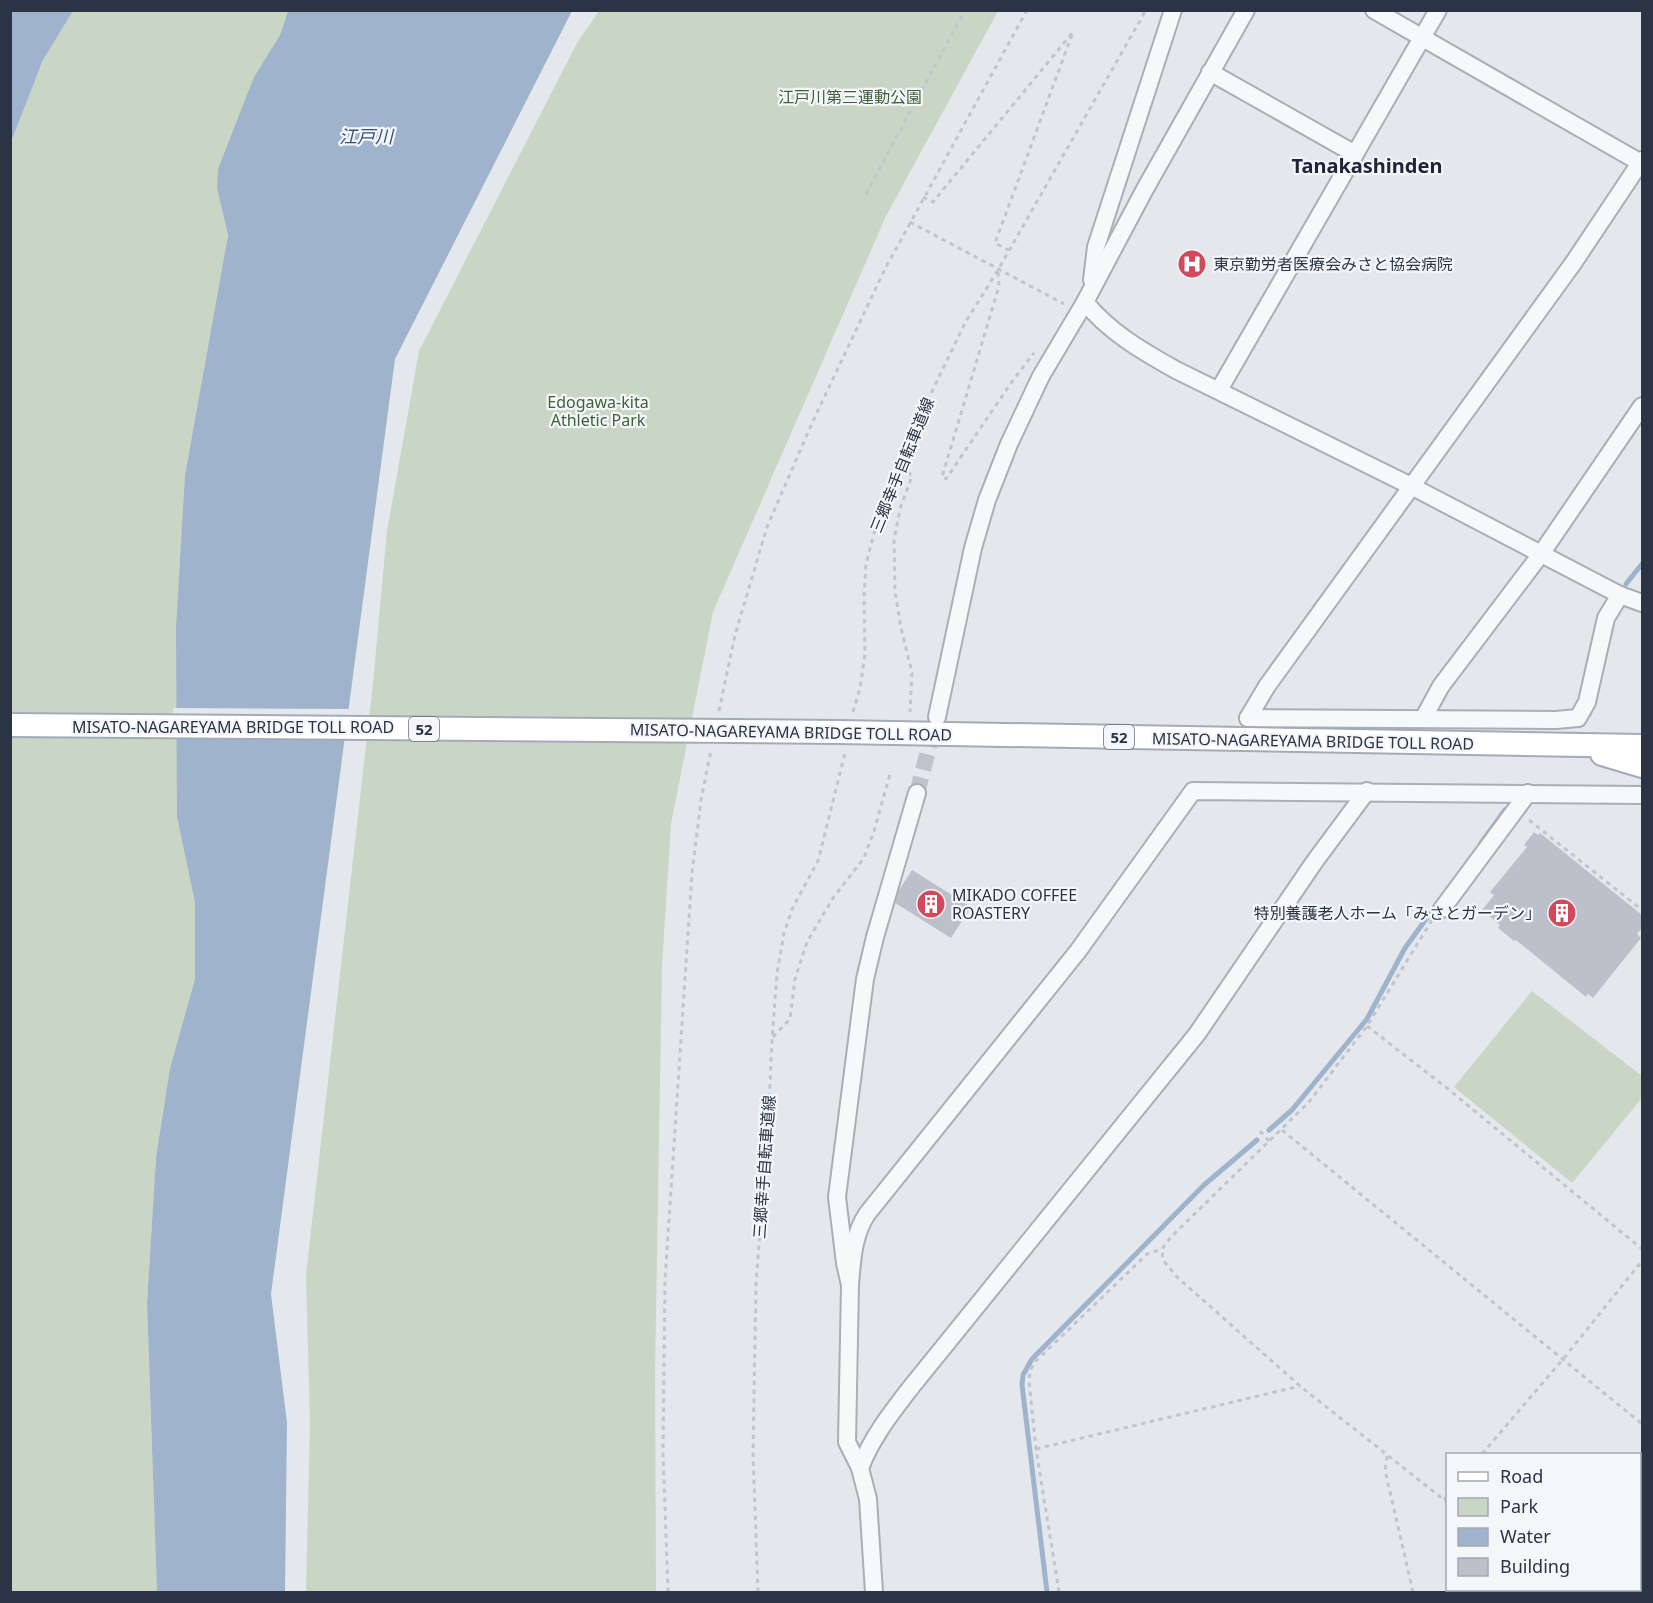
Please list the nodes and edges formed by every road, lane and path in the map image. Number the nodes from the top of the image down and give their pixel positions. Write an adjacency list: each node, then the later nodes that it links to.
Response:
1 (965, 10): 12 (path)
2 (1027, 10): 13 (path)
3 (1146, 10): 15 (path, 三郷幸手自転車道線)
4 (1173, 10): 17 (street)
5 (1246, 10): 9 (street)
6 (1374, 10): 8 (street)
7 (1438, 10): 8 (street)
8 (1422, 38): 10 (street); 11 (street)
9 (1210, 72): 10 (street); 17 (street)
10 (1355, 154): 19 (street)
11 (1642, 161): 22 (street)
12 (866, 194)
13 (923, 196): 14 (path); 15 (path)
14 (910, 222): 16 (path); 26 (path)
15 (1008, 250): 16 (path, 三郷幸手自転車道線)
16 (998, 270): 17 (path); 18 (path); 21 (path, 三郷幸手自転車道線)
17 (1082, 300): 19 (street); 29 (street)
18 (1036, 350)
19 (1219, 390): 22 (street)
20 (1642, 406): 23 (street)
21 (902, 465): 27 (path, 三郷幸手自転車道線); 28 (path)
22 (1411, 486): 23 (street); 30 (street)
23 (1541, 554): 24 (street); 30 (street)
24 (1620, 595): 25 (street); 30 (street)
25 (1641, 597)
26 (719, 712)
27 (853, 712)
28 (910, 712)
29 (937, 717)
30 (1423, 719)
31 (10, 725): 32 (main road, MISATO-NAGAREYAMA BRIDGE TOLL ROAD / 52, bridge)
32 (842, 743): 34 (main road, MISATO-NAGAREYAMA BRIDGE TOLL ROAD / 52); 46 (path, 三郷幸手自転車道線)
33 (712, 745): 63 (path)
34 (1571, 746): 35 (main road, MISATO-NAGAREYAMA BRIDGE TOLL ROAD / 52); 36 (main road, MISATO-NAGAREYAMA BRIDGE TOLL ROAD / 52)
35 (1642, 746)
36 (1642, 766)
37 (890, 774): 46 (path)
38 (1367, 791): 40 (street); 53 (street); 60 (street)
39 (916, 793): 53 (street)
40 (1528, 793): 41 (street); 42 (street)
41 (1642, 795)
42 (1515, 809): 43 (street); 44 (path)
43 (1442, 909): 45 (path)
44 (1642, 910)
45 (1367, 1026): 47 (path); 51 (path)
46 (772, 1039): 64 (path, 三郷幸手自転車道線)
47 (1282, 1130): 49 (path); 54 (path)
48 (1260, 1131): 49 (path)
49 (1270, 1142): 50 (path)
50 (1162, 1249): 55 (path); 57 (path)
51 (1642, 1249)
52 (1642, 1261): 54 (path)
53 (850, 1285): 60 (street)
54 (1564, 1358): 56 (path); 58 (path)
55 (1300, 1386): 57 (path); 59 (path)
56 (1642, 1424)
57 (1036, 1449): 66 (path)
58 (1484, 1453)
59 (1387, 1456): 62 (path); 67 (path)
60 (860, 1467): 65 (street)
61 (1446, 1498): 62 (path)
62 (1444, 1500)
63 (668, 1593)
64 (758, 1593)
65 (874, 1593)
66 (1059, 1593)
67 (1413, 1593)

